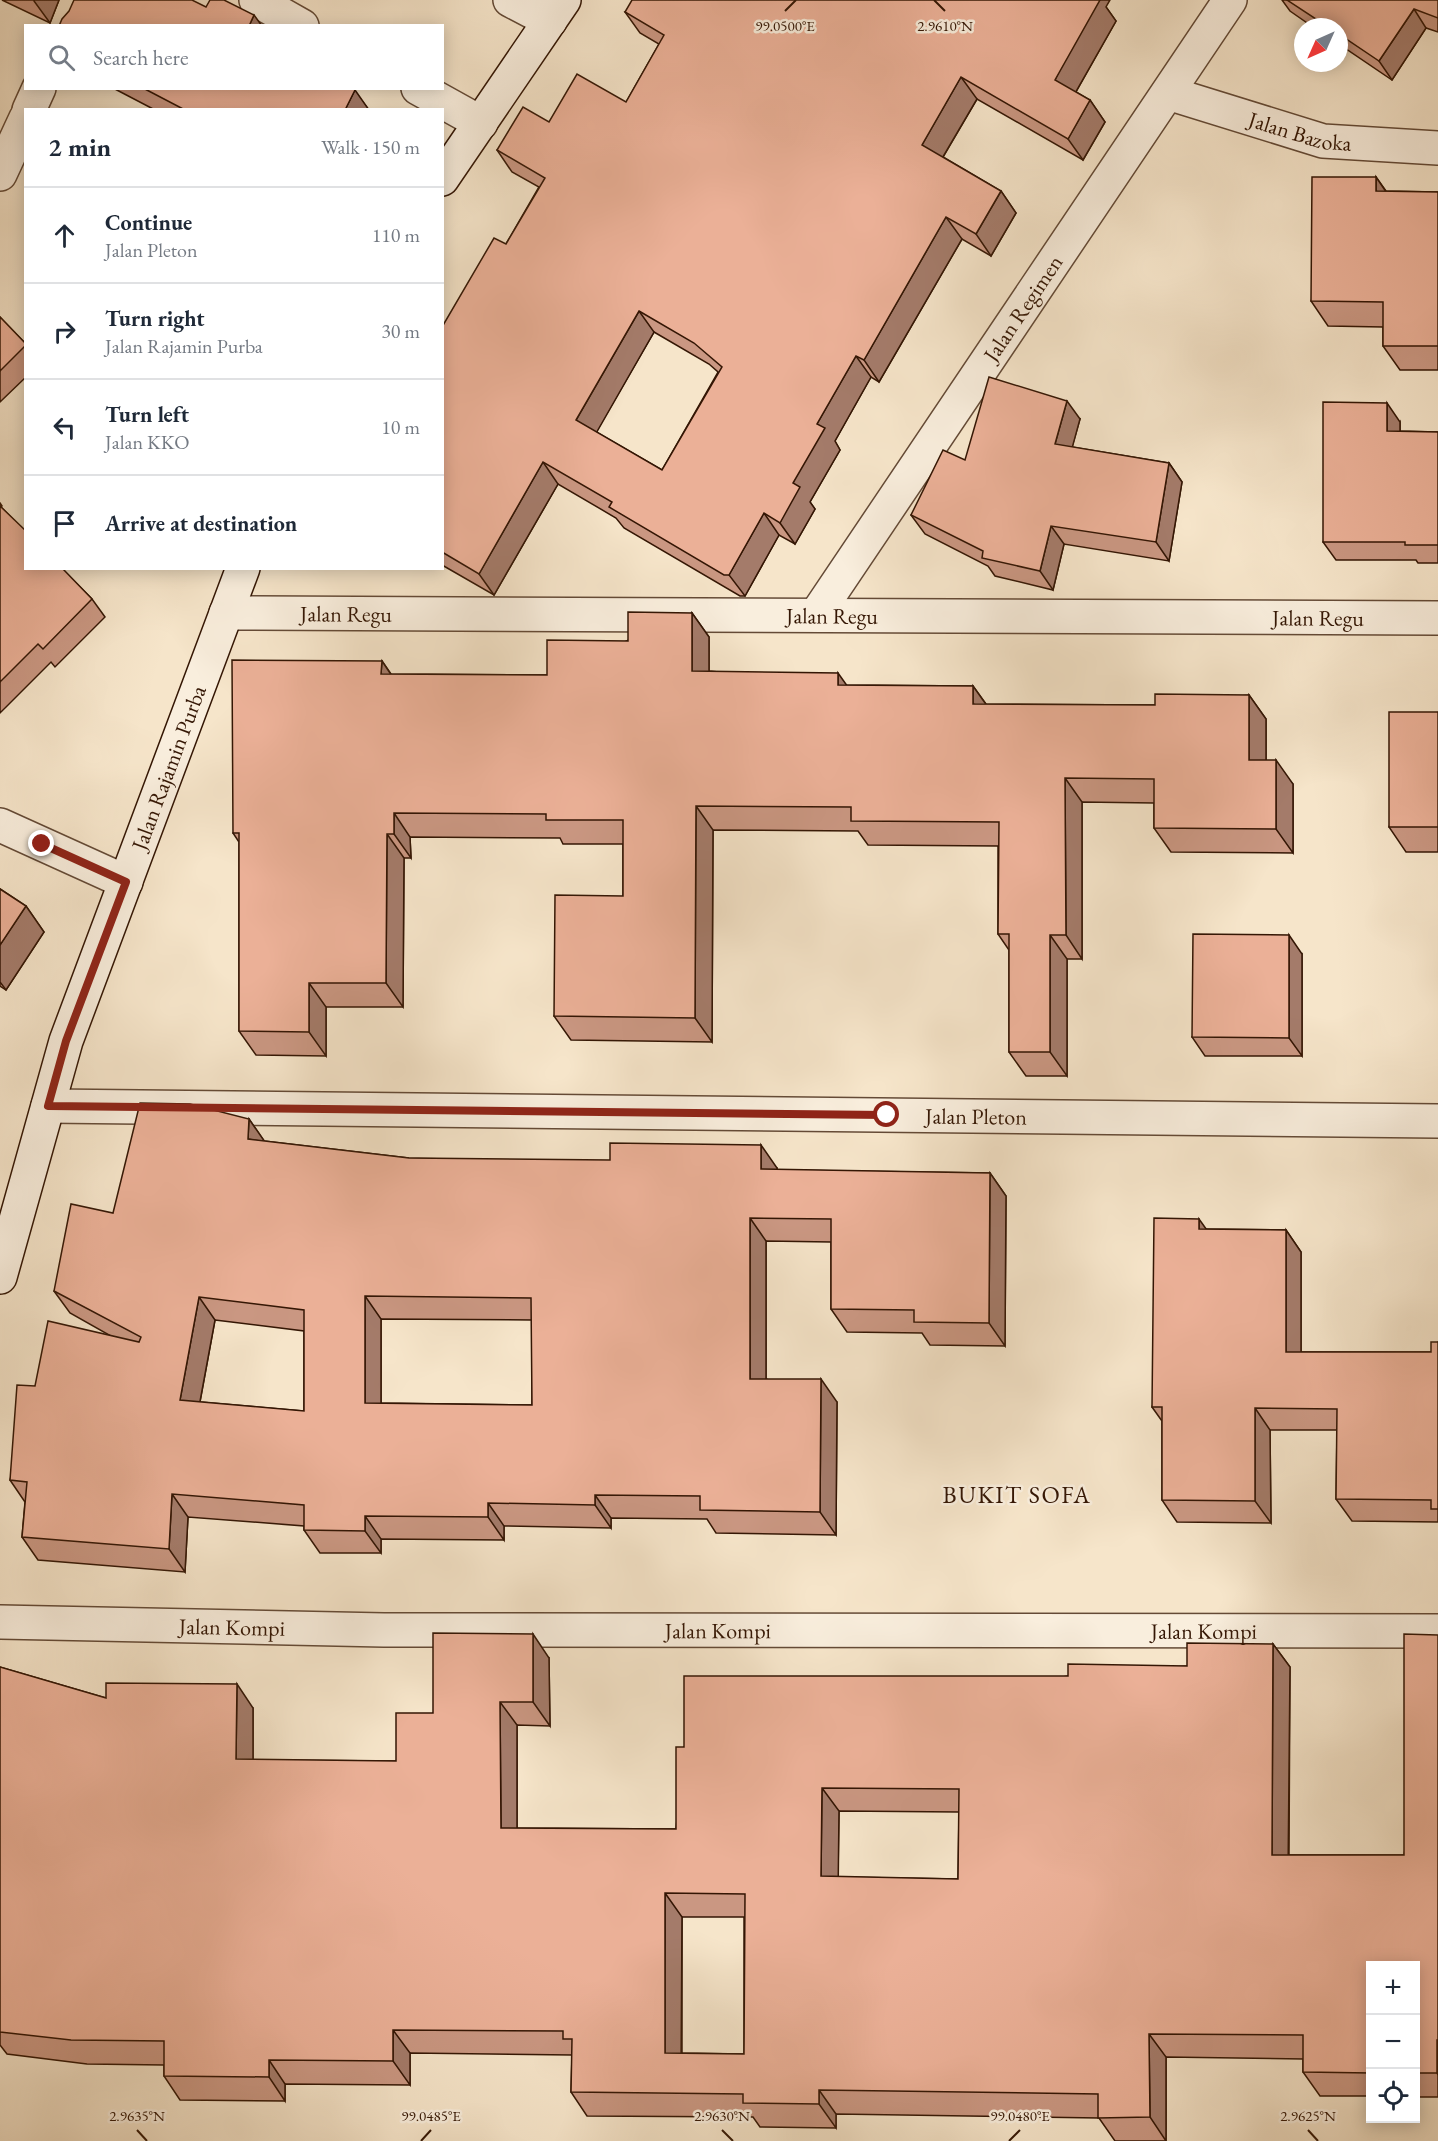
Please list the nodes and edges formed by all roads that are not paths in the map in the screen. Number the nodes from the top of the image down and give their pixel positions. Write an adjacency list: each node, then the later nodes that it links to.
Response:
1 (256, 0): 5 (street)
2 (510, 0): 4 (street)
3 (1230, 0): 8 (street, Jalan Regimen)
4 (557, 10): 11 (street)
5 (298, 24)
6 (38, 90): 9 (street)
7 (422, 90): 11 (street)
8 (1168, 93): 12 (street, Jalan Bazoka); 17 (street, Jalan Regimen)
9 (30, 108)
10 (24, 122): 13 (street)
11 (481, 123): 14 (street)
12 (1438, 148)
13 (0, 174)
14 (444, 176)
15 (242, 570): 16 (street, Jalan Rajamin Purba)
16 (226, 613): 17 (street, Jalan Regu); 20 (street, Jalan Rajamin Purba)
17 (816, 615): 18 (street, Jalan Regu)
18 (1438, 618)
19 (0, 825): 20 (street)
20 (126, 882): 21 (street, Jalan Rajamin Purba)
21 (48, 1106): 22 (street, Jalan Pleton); 23 (street, Jalan Rajamin Purba)
22 (1438, 1121)
23 (0, 1277)
24 (0, 1622): 25 (street, Jalan Kompi)
25 (1438, 1632)

